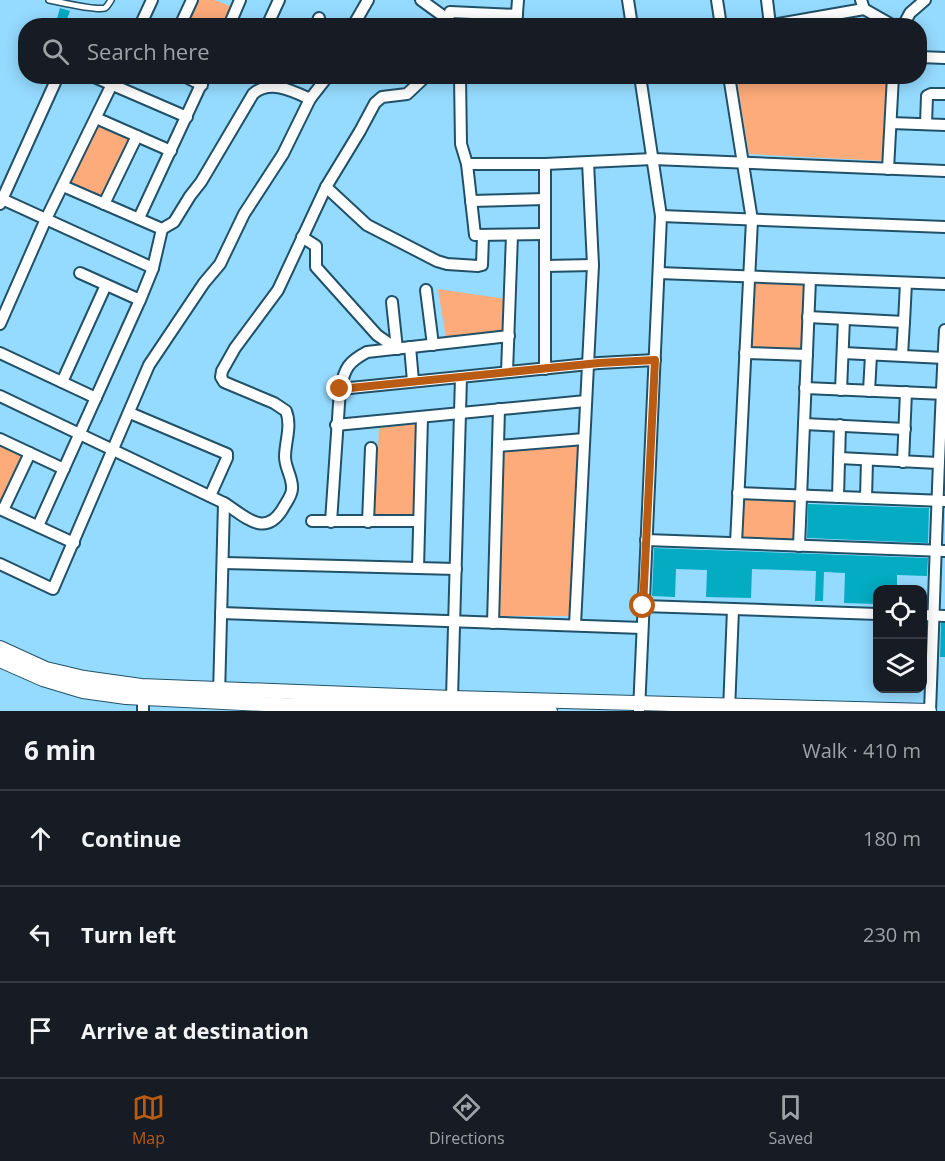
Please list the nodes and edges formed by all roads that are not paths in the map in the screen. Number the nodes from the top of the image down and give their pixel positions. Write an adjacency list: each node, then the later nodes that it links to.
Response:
1 (49, 0): 2 (lane)
2 (111, 0)
3 (152, 0): 16 (street)
4 (192, 0): 17 (street)
5 (279, 0): 19 (street)
6 (368, 0): 20 (street)
7 (421, 0): 15 (street)
8 (518, 0): 22 (street)
9 (628, 0): 23 (street)
10 (717, 0): 24 (street)
11 (766, 0): 25 (street)
12 (925, 0): 28 (street)
13 (235, 2): 18 (street)
14 (863, 5): 26 (street); 27 (street)
15 (452, 14): 21 (street)
16 (144, 18)
17 (184, 18)
18 (231, 18)
19 (271, 18)
20 (358, 18)
21 (495, 18)
22 (517, 18)
23 (631, 18)
24 (720, 18)
25 (768, 18)
26 (802, 18)
27 (882, 18)
28 (907, 18)
29 (927, 57): 30 (street)
30 (945, 58)
31 (54, 84): 61 (street)
32 (113, 84): 44 (street)
33 (120, 84): 43 (street)
34 (203, 84): 43 (street)
35 (322, 84): 42 (street)
36 (418, 84): 58 (street)
37 (460, 84): 53 (street)
38 (641, 84): 50 (street)
39 (730, 84): 52 (street)
40 (893, 84): 45 (street)
41 (945, 94): 46 (street)
42 (310, 99): 68 (street); 119 (street)
43 (187, 117): 49 (street)
44 (96, 118): 48 (street); 57 (street)
45 (891, 123): 46 (street); 55 (street)
46 (926, 124): 47 (street)
47 (945, 125)
48 (136, 136): 49 (street); 62 (street)
49 (171, 151): 64 (street)
50 (653, 159): 51 (street); 52 (street); 63 (street)
51 (588, 162): 54 (street); 73 (street)
52 (743, 163): 55 (street); 66 (street)
53 (467, 164): 54 (street); 60 (street)
54 (545, 164): 59 (street)
55 (888, 169): 56 (street)
56 (945, 171)
57 (63, 186): 62 (street); 65 (street)
58 (326, 187): 71 (street); 72 (street)
59 (545, 199): 60 (street); 69 (street)
60 (471, 201): 71 (street)
61 (1, 202): 65 (street)
62 (104, 204): 64 (street)
63 (661, 216): 66 (street); 77 (street)
64 (139, 218): 68 (street)
65 (46, 219): 75 (street); 89 (street)
66 (752, 220): 67 (street); 78 (street)
67 (945, 227)
68 (162, 229): 75 (street)
69 (545, 234): 70 (street); 74 (street)
70 (512, 235): 71 (street); 91 (street)
71 (483, 236)
72 (302, 237): 94 (street); 145 (street)
73 (593, 265): 74 (street); 103 (street)
74 (545, 266): 104 (street)
75 (153, 268): 84 (street)
76 (80, 273): 82 (street)
77 (659, 273): 78 (street); 102 (street)
78 (749, 277): 79 (street); 96 (street)
79 (810, 279): 80 (street); 86 (street)
80 (906, 283): 81 (street); 88 (street)
81 (945, 284)
82 (106, 285): 84 (street); 108 (street)
83 (426, 290): 92 (street)
84 (140, 300): 116 (street)
85 (392, 302): 94 (street)
86 (808, 317): 87 (street); 98 (street)
87 (844, 319): 88 (street); 97 (street)
88 (904, 322): 100 (street)
89 (0, 324)
90 (945, 330): 101 (street)
91 (509, 336): 92 (street); 105 (street)
92 (433, 345): 93 (street)
93 (410, 347): 94 (street); 107 (street)
94 (397, 349): 110 (street)
95 (0, 353): 108 (street)
96 (745, 353): 98 (street); 139 (street)
97 (843, 353): 99 (street); 111 (street)
98 (807, 355): 109 (street)
99 (871, 355): 100 (street); 112 (street)
100 (902, 356): 101 (street)
101 (944, 358): 114 (street)
102 (655, 360): 103 (street); 152 (street)
103 (588, 364): 104 (street); 117 (street)
104 (545, 369): 105 (street)
105 (507, 372): 106 (street)
106 (461, 377): 107 (street); 120 (street)
107 (413, 381): 110 (street)
108 (62, 382): 116 (street)
109 (806, 388): 111 (street); 122 (street)
110 (340, 389): 123 (street)
111 (841, 390): 112 (street)
112 (870, 391): 113 (street)
113 (906, 392): 114 (street); 125 (street)
114 (943, 394): 126 (street)
115 (0, 396): 127 (street)
116 (96, 398): 127 (street)
117 (586, 401): 118 (street); 129 (street)
118 (499, 409): 120 (street); 130 (street)
119 (130, 413): 132 (street); 141 (street)
120 (460, 413): 121 (street); 160 (street)
121 (422, 417): 123 (street); 148 (street)
122 (804, 424): 124 (street); 140 (street)
123 (336, 425): 149 (street)
124 (840, 425): 125 (street); 134 (street)
125 (904, 429): 136 (street)
126 (942, 429): 137 (street)
127 (80, 433): 132 (street); 138 (street)
128 (0, 439): 133 (street)
129 (584, 439): 130 (street); 168 (street)
130 (498, 446): 167 (street)
131 (371, 448): 150 (street)
132 (114, 449): 141 (street); 153 (street)
133 (30, 453): 138 (street); 146 (street)
134 (839, 459): 135 (street); 142 (street)
135 (867, 460): 136 (street); 143 (street)
136 (903, 462): 137 (street)
137 (938, 464): 144 (street)
138 (64, 469): 151 (street)
139 (738, 493): 140 (street); 154 (street)
140 (801, 495): 142 (street); 155 (street)
141 (210, 496): 145 (street)
142 (838, 497): 143 (street)
143 (866, 498): 144 (street)
144 (940, 501): 156 (street)
145 (224, 502): 157 (street)
146 (2, 510): 151 (street)
147 (312, 521): 149 (street)
148 (419, 521): 150 (street); 159 (street)
149 (332, 522): 150 (street)
150 (368, 522)
151 (38, 526): 153 (street)
152 (646, 540): 154 (street); 161 (street)
153 (74, 543): 158 (street)
154 (736, 543): 155 (street)
155 (799, 546): 156 (street)
156 (941, 551): 165 (street)
157 (223, 563): 159 (street); 163 (street)
158 (0, 564)
159 (418, 568): 160 (street)
160 (456, 569): 166 (street)
161 (643, 606): 162 (street); 169 (street)
162 (734, 609): 164 (street); 177 (street)
163 (221, 613): 166 (street); 173 (street)
164 (873, 614)
165 (934, 616): 180 (street)
166 (454, 621): 167 (street); 175 (street)
167 (493, 623): 168 (street)
168 (575, 626): 169 (street)
169 (642, 628): 176 (street)
170 (0, 648): 172 (street)
171 (0, 660): 172 (street)
172 (100, 687): 173 (street); 174 (street)
173 (224, 699): 174 (street); 175 (street)
174 (143, 705)
175 (455, 706): 176 (street); 179 (street)
176 (639, 707): 177 (street)
177 (725, 708): 178 (street)
178 (746, 709): 180 (street)
179 (550, 711)
180 (929, 711)

